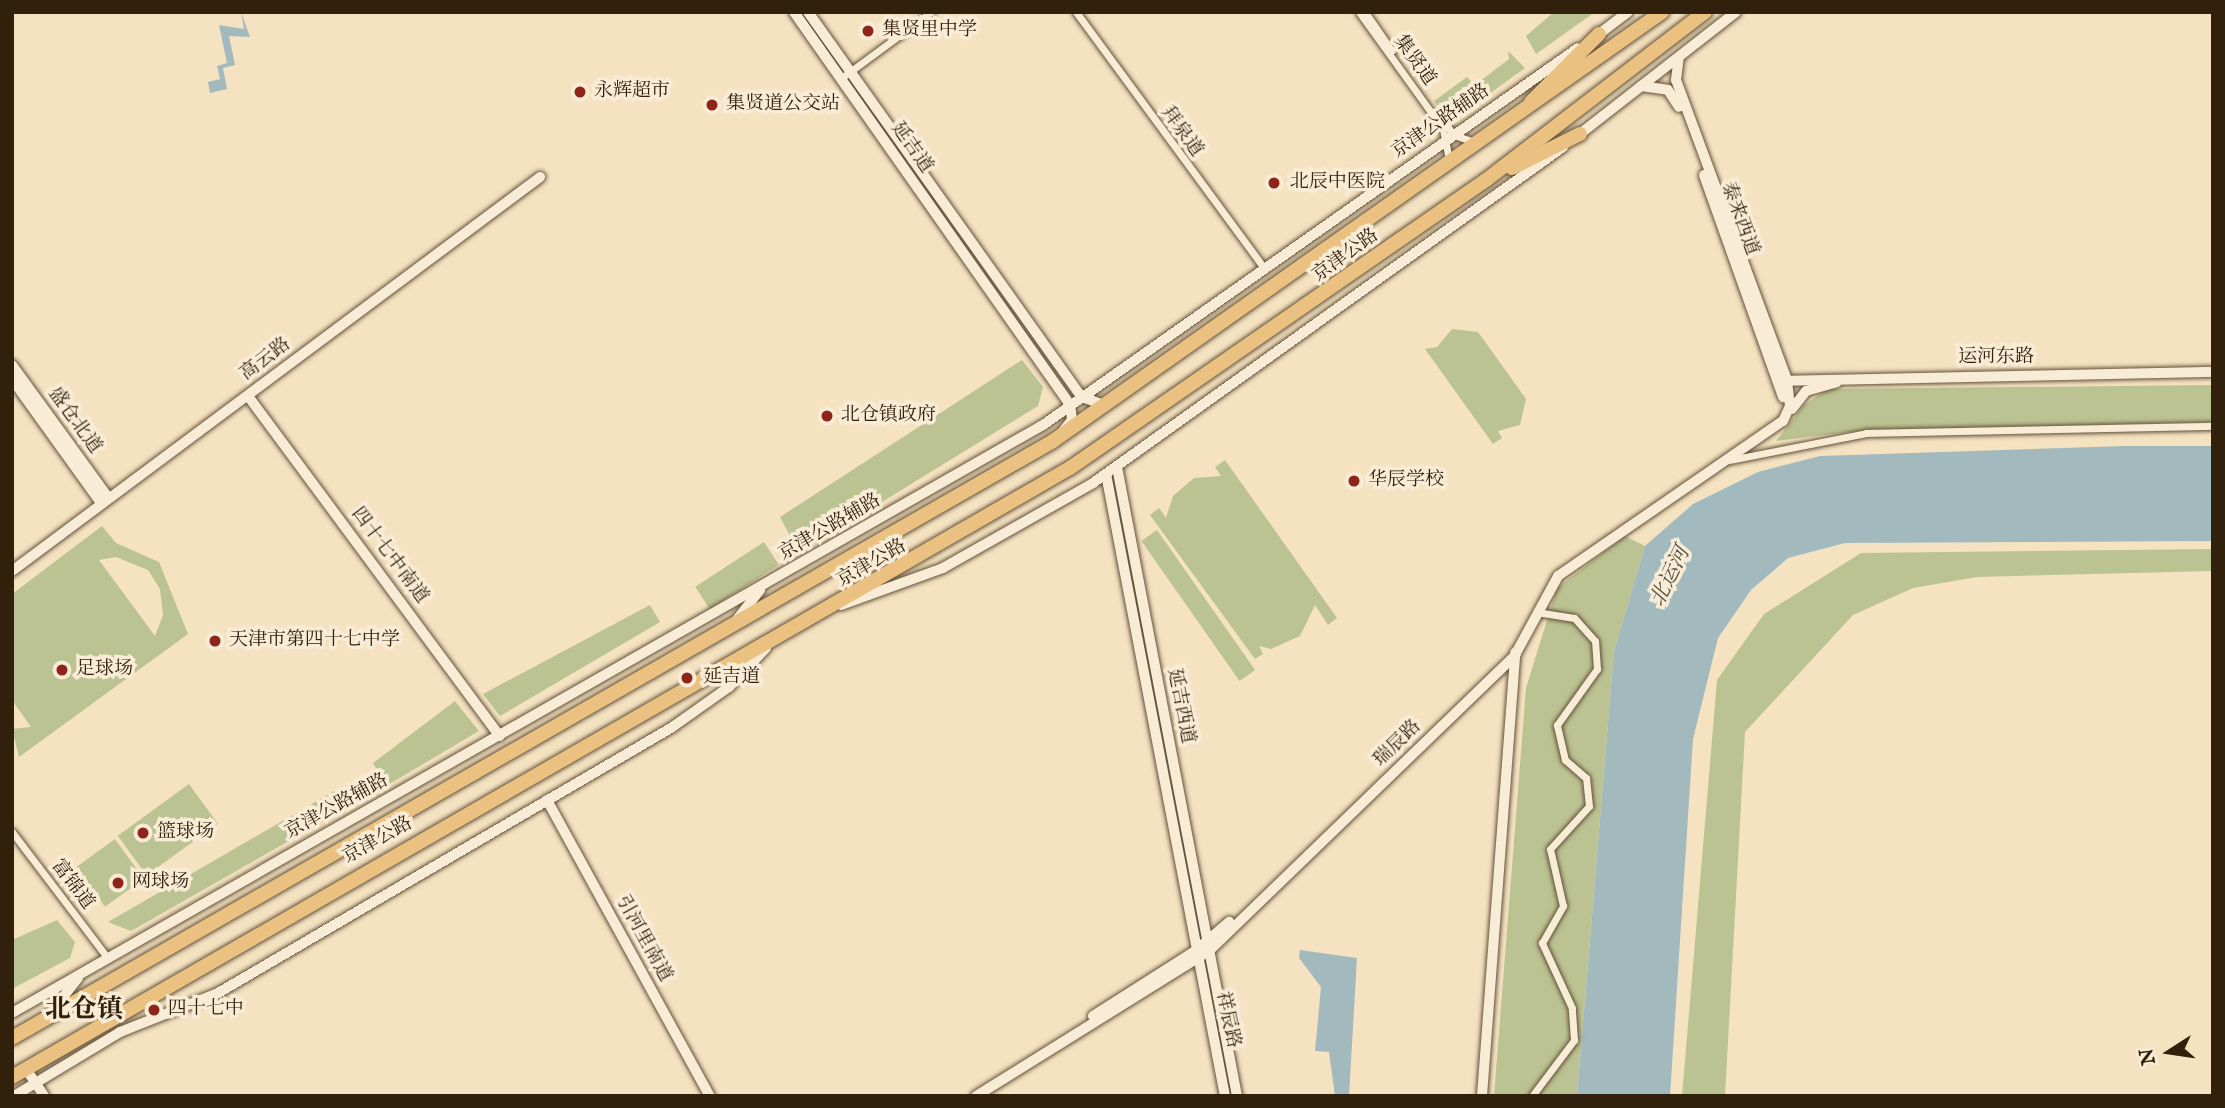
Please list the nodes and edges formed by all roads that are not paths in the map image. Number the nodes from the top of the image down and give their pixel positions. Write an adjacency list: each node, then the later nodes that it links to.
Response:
1 (794, 12): 14 (street, 延吉道)
2 (808, 12): 13 (street, 延吉道)
3 (932, 12): 13 (street)
4 (1076, 12): 23 (street, 拜泉道)
5 (1359, 12): 18 (street, 集贤道)
6 (1365, 12): 18 (street, 集贤道)
7 (1662, 12): 16 (highway, 京津公路)
8 (1705, 12): 22 (highway, 京津公路)
9 (1736, 12): 12 (street)
10 (1625, 13): 11 (street, 京津公路辅路)
11 (1600, 34): 16 (highway); 18 (street, 京津公路辅路)
12 (1679, 57): 15 (street); 28 (street, 泰来西道)
13 (850, 71): 14 (street); 30 (street, 延吉道)
14 (840, 79): 32 (street, 延吉道)
15 (1641, 86): 17 (street); 28 (street, 泰来西道)
16 (1514, 120): 19 (highway, 京津公路)
17 (1580, 134): 22 (highway); 38 (street)
18 (1451, 137): 19 (street); 20 (street); 23 (street, 京津公路辅路)
19 (1485, 141): 20 (highway, 京津公路)
20 (1446, 169): 31 (highway, 京津公路)
21 (540, 177): 29 (street, 高云路)
22 (1486, 180): 43 (highway, 京津公路)
23 (1264, 268): 30 (street, 京津公路辅路)
24 (12, 365): 40 (street, 盛仓北道)
25 (2213, 375): 27 (street); 28 (street, 运河东路)
26 (12, 379): 40 (street, 盛仓北道)
27 (1837, 382): 28 (street); 33 (street)
28 (1788, 386): 33 (street, 瑞辰路)
29 (248, 396): 40 (street, 高云路); 48 (street, 四十七中南道)
30 (1082, 397): 31 (street); 32 (street, 京津公路辅路)
31 (1109, 404): 35 (highway, 京津公路)
32 (1070, 405): 35 (street); 42 (street, 京津公路辅路)
33 (1784, 411): 36 (street, 瑞辰路); 37 (street, 瑞辰路)
34 (2213, 426): 36 (street)
35 (1053, 441): 45 (highway, 京津公路)
36 (1724, 462): 37 (street); 44 (street, 瑞辰路)
37 (1709, 466): 47 (street, 瑞辰路)
38 (1117, 467): 39 (street); 52 (street, 延吉西道)
39 (1106, 474): 43 (street); 53 (street, 延吉西道)
40 (105, 500): 41 (street, 高云路)
41 (12, 571)
42 (761, 588): 45 (street); 48 (street, 京津公路辅路)
43 (835, 607): 46 (highway, 京津公路)
44 (1535, 612): 47 (street, 瑞辰路); 72 (street)
45 (731, 627): 59 (highway, 京津公路)
46 (766, 648): 49 (street); 61 (highway, 京津公路)
47 (1515, 649): 51 (street, 瑞辰路); 71 (street)
48 (500, 736): 54 (street, 京津公路辅路)
49 (547, 800): 63 (street); 66 (street, 引河里南道)
50 (12, 832): 54 (street, 富锦道)
51 (1225, 931): 52 (street, 瑞辰路); 56 (street)
52 (1208, 946): 53 (street, 瑞辰路); 56 (street, 祥辰路); 57 (street)
53 (1196, 956): 57 (street, 祥辰路); 67 (street, 瑞辰路); 68 (street, 瑞辰路)
54 (107, 957): 55 (street, 京津公路辅路)
55 (82, 973): 58 (street, 京津公路辅路); 59 (street)
56 (1214, 979): 70 (street, 祥辰路)
57 (1201, 981): 69 (street, 祥辰路)
58 (12, 1013)
59 (47, 1017): 60 (highway, 京津公路)
60 (12, 1038)
61 (26, 1069): 62 (highway, 京津公路); 63 (street)
62 (12, 1077)
63 (35, 1084): 64 (street); 65 (street)
64 (14, 1096)
65 (44, 1096)
66 (710, 1096)
67 (966, 1096)
68 (976, 1096)
69 (1225, 1096)
70 (1237, 1096)
71 (1482, 1096)
72 (1532, 1096)

